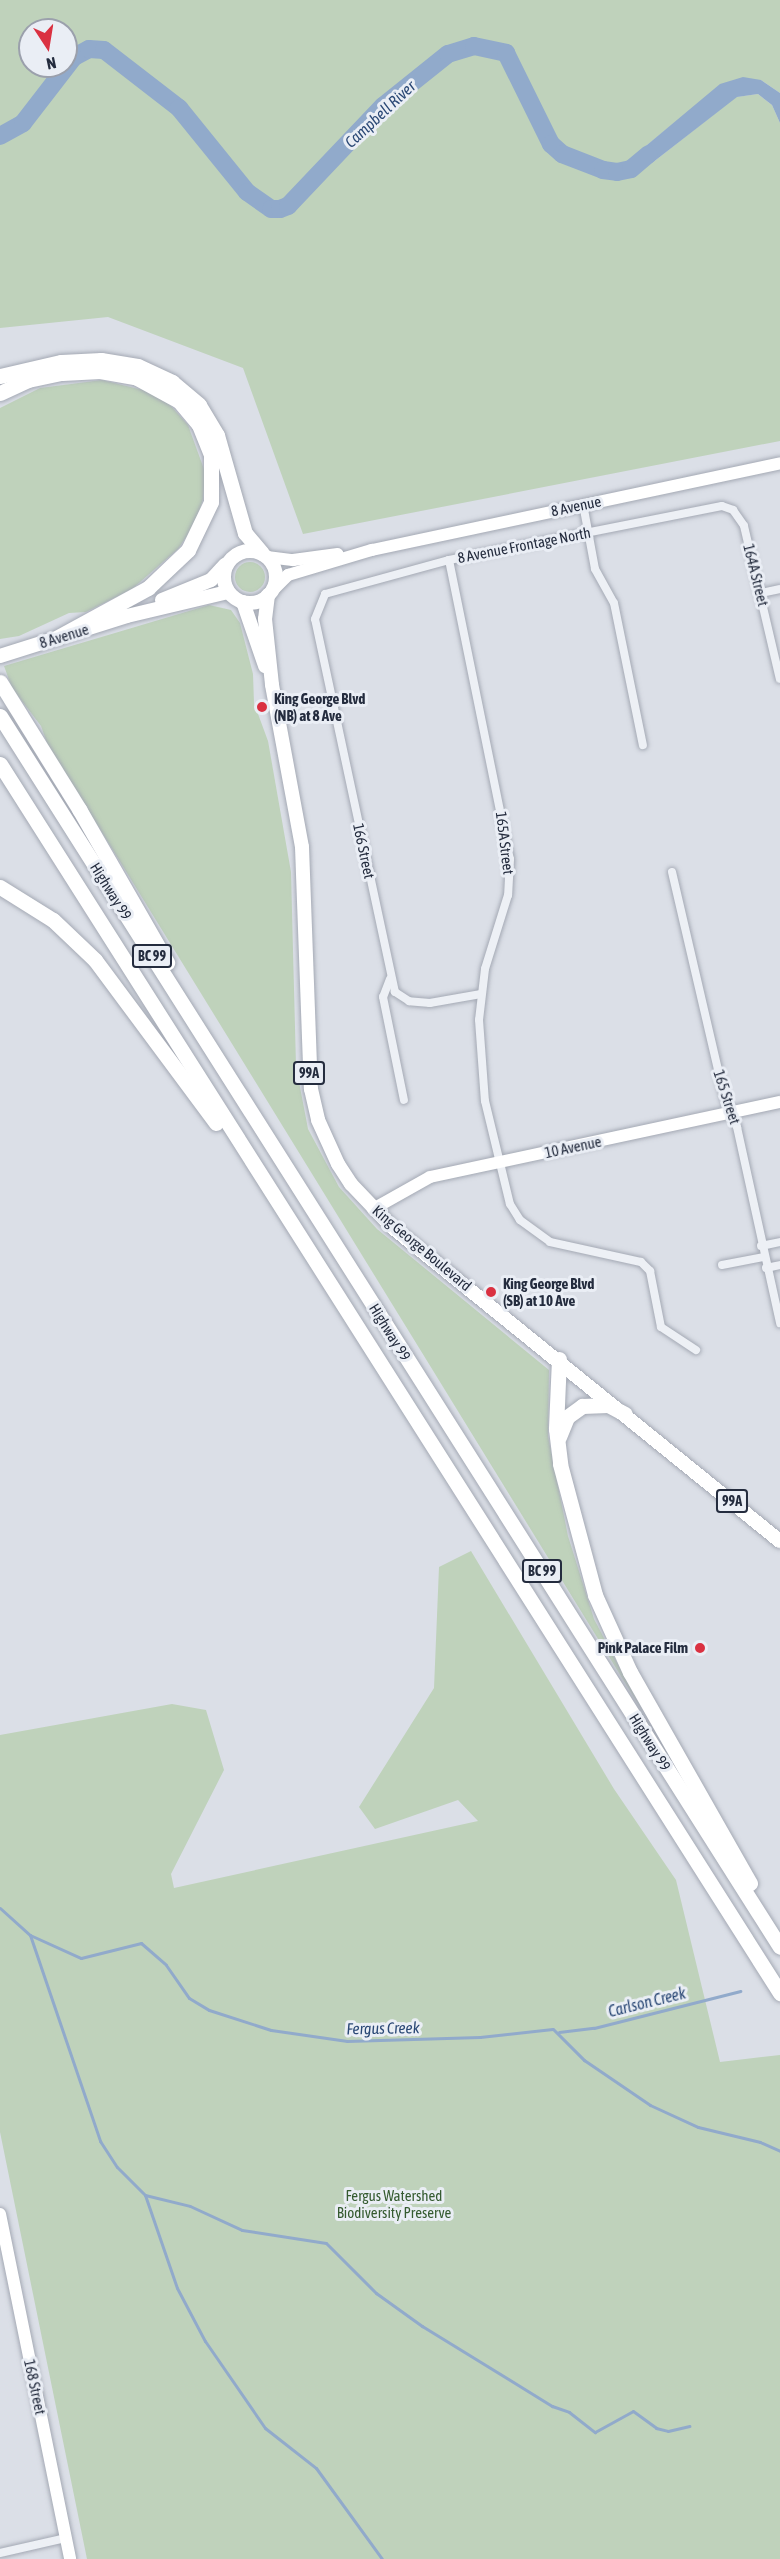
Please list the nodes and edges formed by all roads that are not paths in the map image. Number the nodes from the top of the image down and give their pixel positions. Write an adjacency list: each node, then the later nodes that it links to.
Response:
1 (0, 376): 8 (highway)
2 (0, 393): 18 (highway)
3 (780, 463): 4 (main road, 8 Avenue)
4 (583, 504): 6 (street); 7 (main road, 8 Avenue)
5 (733, 510): 6 (street, 8 Avenue Frontage North); 14 (street, 164A Street)
6 (588, 533): 9 (street, 8 Avenue Frontage North); 24 (street)
7 (372, 550): 8 (main road, 8 Avenue); 13 (main road, 8 Avenue)
8 (264, 555): 10 (main road); 13 (main road)
9 (449, 560): 15 (street, 8 Avenue Frontage North); 29 (street, 165A Street)
10 (227, 564): 12 (main road); 17 (main road, 8 Avenue)
11 (780, 589): 14 (street)
12 (228, 592): 16 (main road); 17 (main road, 8 Avenue)
13 (270, 593): 16 (main road); 22 (main road, King George Boulevard / 99A)
14 (761, 593): 20 (street, 164A Street)
15 (320, 600): 28 (street, 166 Street)
16 (243, 602): 22 (main road, King George Boulevard / 99A)
17 (127, 616): 18 (main road, 8 Avenue)
18 (58, 637): 19 (main road, 8 Avenue)
19 (0, 656)
20 (780, 678)
21 (0, 682): 34 (highway)
22 (272, 685): 35 (main road, King George Boulevard / 99A)
23 (0, 716): 34 (highway, Highway 99 / BC 99)
24 (643, 745)
25 (0, 764): 42 (highway, Highway 99 / BC 99)
26 (672, 872): 32 (street, 165 Street)
27 (0, 887): 42 (highway)
28 (390, 978): 29 (street); 30 (street, 166 Street)
29 (481, 994): 33 (street, 165A Street)
30 (404, 1101)
31 (780, 1102): 32 (main road, 10 Avenue)
32 (731, 1112): 33 (main road, 10 Avenue); 37 (street, 165 Street)
33 (498, 1163): 35 (main road, 10 Avenue); 44 (street, 165A Street)
34 (303, 1195): 50 (highway, Highway 99 / BC 99)
35 (373, 1209): 45 (main road, King George Boulevard / 99A)
36 (780, 1242): 37 (street)
37 (761, 1246): 38 (street, 165 Street)
38 (764, 1257): 39 (street); 41 (street, 165 Street)
39 (722, 1265)
40 (780, 1265): 41 (street)
41 (766, 1268): 43 (street, 165 Street)
42 (326, 1278): 51 (highway, Highway 99 / BC 99)
43 (780, 1323)
44 (696, 1350)
45 (559, 1359): 46 (main road, King George Boulevard / 99A); 47 (highway)
46 (625, 1414): 47 (highway); 48 (main road, King George Boulevard / 99A)
47 (560, 1464): 49 (highway)
48 (780, 1541)
49 (780, 1938)
50 (780, 1947)
51 (780, 1993)
52 (0, 2214): 53 (main road, 168 Street)
53 (66, 2538): 54 (street); 55 (main road, 168 Street)
54 (0, 2553)
55 (70, 2559)

